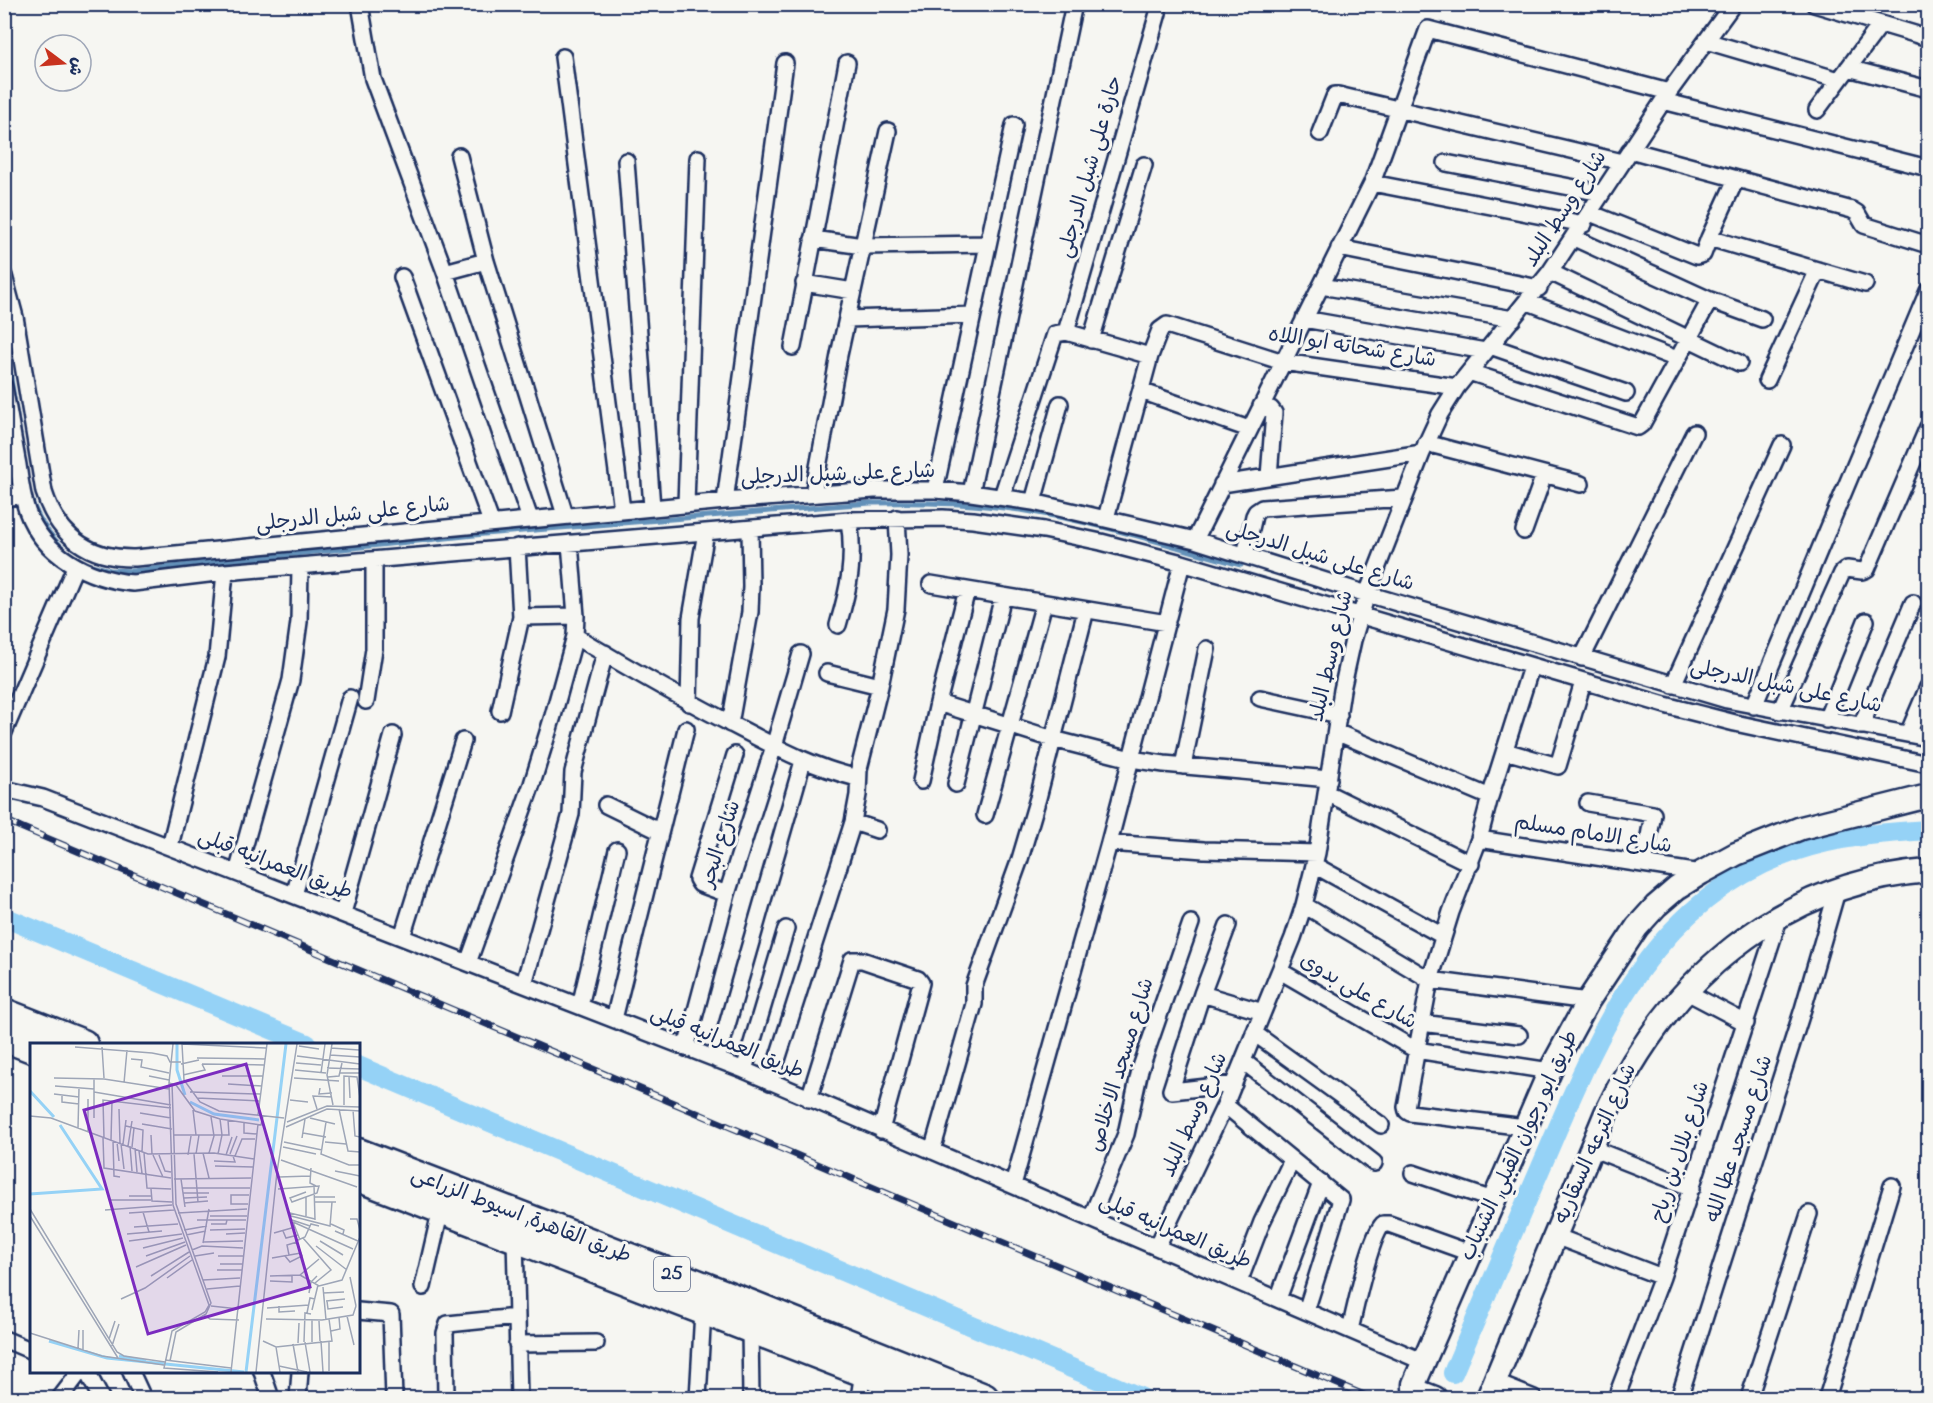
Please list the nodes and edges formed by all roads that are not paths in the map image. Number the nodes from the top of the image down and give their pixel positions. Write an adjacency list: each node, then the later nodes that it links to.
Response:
1 (360, 4): 40 (street)
2 (1074, 4): 84 (street)
3 (1733, 4): 8 (street, شارع وسط البلد)
4 (1814, 4): 6 (street)
5 (1158, 13): 57 (street, حارة على شبل الدرجلى)
6 (1881, 24): 7 (street); 12 (street)
7 (1929, 38)
8 (1706, 41): 12 (street); 14 (street, شارع وسط البلد)
9 (564, 57): 94 (street)
10 (785, 63): 90 (street)
11 (848, 63): 33 (street)
12 (1844, 74): 13 (street); 16 (street)
13 (1929, 89)
14 (1666, 96): 15 (street); 21 (street, شارع وسط البلد); 26 (street)
15 (1400, 110): 19 (street); 21 (street); 28 (street)
16 (1818, 110)
17 (1014, 125): 34 (street)
18 (888, 131): 36 (street)
19 (1320, 133)
20 (459, 156): 38 (street)
21 (1626, 156): 27 (street); 29 (street, شارع وسط البلد)
22 (698, 158): 92 (street)
23 (626, 161): 93 (street)
24 (1446, 162): 29 (street)
25 (1144, 165): 59 (street)
26 (1929, 168)
27 (1736, 179): 32 (street); 35 (street)
28 (1372, 183): 30 (street); 37 (street)
29 (1602, 193): 30 (street, شارع وسط البلد)
30 (1587, 218): 31 (street, شارع وسط البلد); 32 (street)
31 (1574, 238): 41 (street, شارع وسط البلد); 50 (street)
32 (1709, 238): 39 (street)
33 (813, 239): 36 (street); 44 (street)
34 (988, 244): 36 (street); 52 (street)
35 (1929, 244)
36 (863, 246): 48 (street)
37 (1339, 248): 46 (street); 47 (street)
38 (486, 261): 40 (street); 95 (street)
39 (1818, 270): 45 (street); 67 (street)
40 (445, 272): 98 (street)
41 (1550, 272): 47 (street, شارع وسط البلد); 58 (street)
42 (4, 276): 100 (street, شارع على شبل الدرجلى)
43 (402, 277): 100 (street)
44 (804, 283): 48 (street); 60 (street)
45 (1865, 284)
46 (1321, 286): 54 (street); 55 (street)
47 (1539, 288): 51 (street, شارع وسط البلد)
48 (853, 291): 53 (street)
49 (1929, 291): 142 (street)
50 (1710, 300): 56 (street); 58 (street)
51 (1528, 302): 55 (street, شارع وسط البلد); 63 (street)
52 (973, 315): 53 (street); 83 (street)
53 (848, 319): 86 (street)
54 (1304, 319): 61 (street); 64 (street)
55 (1513, 319): 61 (street, شارع وسط البلد)
56 (1762, 319)
57 (1059, 335): 59 (street); 87 (street, حارة على شبل الدرجلى)
58 (1689, 339): 63 (street); 65 (street)
59 (1091, 340): 62 (street)
60 (793, 347)
61 (1488, 349): 66 (street, شارع وسط البلد); 71 (street)
62 (1150, 356): 64 (street, شارع شحاته ابو اللاه); 70 (street)
63 (1677, 359): 66 (street)
64 (1283, 362): 69 (street, شارع شحاته ابو اللاه); 73 (street)
65 (1738, 363)
66 (1468, 372): 69 (street, شارع وسط البلد)
67 (1767, 380)
68 (4, 387): 85 (street, شارع على شبل الدرجلى)
69 (1457, 387): 78 (street, شارع وسط البلد)
70 (1141, 392): 75 (street); 97 (street)
71 (1626, 393)
72 (1060, 404): 91 (street)
73 (1261, 405): 75 (street); 80 (street)
74 (1929, 427): 144 (street)
75 (1249, 429): 81 (street)
76 (1694, 433): 130 (street)
77 (1782, 445): 134 (street)
78 (1424, 448): 79 (street); 80 (street); 88 (street, شارع وسط البلد)
79 (1544, 475): 82 (street); 102 (street)
80 (1269, 476): 81 (street)
81 (1222, 484): 104 (street)
82 (1581, 484)
83 (935, 490): 84 (street, شارع على شبل الدرجلى); 86 (street, شارع على شبل الدرجلى)
84 (971, 493): 87 (street, شارع على شبل الدرجلى)
85 (22, 494): 89 (street); 111 (street, شارع على شبل الدرجلى)
86 (813, 494): 90 (street, شارع على شبل الدرجلى)
87 (1002, 496): 91 (street, شارع على شبل الدرجلى)
88 (1403, 498): 107 (street); 115 (street, شارع وسط البلد)
89 (4, 499)
90 (725, 501): 92 (street, شارع على شبل الدرجلى)
91 (1033, 502): 97 (street, شارع على شبل الدرجلى)
92 (686, 504): 93 (street, شارع على شبل الدرجلى)
93 (652, 507): 94 (street, شارع على شبل الدرجلى)
94 (622, 510): 95 (street, شارع على شبل الدرجلى)
95 (565, 515): 98 (street, شارع على شبل الدرجلى)
96 (897, 518): 99 (street, شارع على شبل الدرجلى); 109 (street, شارع على شبل الدرجلى); 135 (street)
97 (1106, 518): 104 (street, شارع على شبل الدرجلى)
98 (530, 519): 100 (street, شارع على شبل الدرجلى)
99 (849, 520): 101 (street, شارع على شبل الدرجلى); 125 (street)
100 (491, 522)
101 (750, 529): 103 (street, شارع على شبل الدرجلى); 148 (street)
102 (1524, 531)
103 (706, 532): 105 (street, شارع على شبل الدرجلى); 140 (street)
104 (1195, 540): 107 (street, شارع على شبل الدرجلى)
105 (570, 543): 106 (street, شارع على شبل الدرجلى); 121 (street)
106 (517, 547): 108 (street, شارع على شبل الدرجلى); 122 (street)
107 (1245, 555): 115 (street, شارع على شبل الدرجلى)
108 (374, 560): 110 (street, شارع على شبل الدرجلى); 139 (street)
109 (1182, 563): 120 (street, شارع على شبل الدرجلى); 124 (street)
110 (300, 566): 112 (street, شارع على شبل الدرجلى); 187 (street)
111 (75, 567): 112 (street, شارع على شبل الدرجلى); 152 (street)
112 (225, 572): 181 (street)
113 (931, 584): 114 (street)
114 (967, 590): 116 (street); 141 (street)
115 (1366, 594): 120 (street, شارع وسط البلد); 130 (street, شارع على شبل الدرجلى)
116 (1003, 596): 117 (street); 145 (street)
117 (1044, 603): 119 (street); 149 (street)
118 (1913, 603): 150 (street)
119 (1086, 610): 124 (street); 157 (street)
120 (1359, 615): 131 (street, شارع على شبل الدرجلى); 146 (street, شارع وسط البلد)
121 (576, 616): 122 (street); 126 (street)
122 (521, 617): 143 (street)
123 (1866, 621): 147 (street)
124 (1167, 623): 162 (street)
125 (838, 625)
126 (575, 636): 128 (street); 200 (street)
127 (1207, 649): 165 (street)
128 (604, 653): 140 (street); 203 (street)
129 (801, 654): 159 (street, شارع البحر)
130 (1582, 658): 134 (street, شارع على شبل الدرجلى)
131 (1531, 667): 133 (street, شارع على شبل الدرجلى); 160 (street)
132 (827, 673): 135 (street)
133 (1583, 682): 160 (street); 164 (street, شارع على شبل الدرجلى)
134 (1673, 685): 142 (street, شارع على شبل الدرجلى)
135 (880, 686): 166 (street)
136 (1929, 687): 154 (street)
137 (350, 698): 191 (street)
138 (1260, 698): 146 (street)
139 (366, 701)
140 (689, 703): 148 (street)
141 (938, 703): 145 (street); 167 (street)
142 (1754, 706): 144 (street, شارع على شبل الدرجلى)
143 (500, 711)
144 (1780, 711): 147 (street, شارع على شبل الدرجلى)
145 (975, 715): 149 (street); 168 (street)
146 (1339, 715): 153 (street, شارع وسط البلد)
147 (1826, 720): 150 (street, شارع على شبل الدرجلى)
148 (730, 724): 159 (street)
149 (1010, 726): 157 (street); 175 (street)
150 (1861, 726): 154 (street, شارع على شبل الدرجلى)
151 (686, 729): 178 (street)
152 (4, 732)
153 (1336, 732): 169 (street, شارع وسط البلد); 172 (street)
154 (1908, 734): 156 (street, شارع على شبل الدرجلى)
155 (393, 735): 193 (street)
156 (1929, 738)
157 (1053, 739): 162 (street); 232 (street)
158 (463, 741): 199 (street)
159 (774, 746): 163 (street); 190 (street, شارع البحر)
160 (1504, 751): 172 (street)
161 (735, 755): 190 (street)
162 (1131, 759): 165 (street); 180 (street)
163 (803, 761): 166 (street); 220 (street)
164 (1929, 764)
165 (1183, 766): 169 (street)
166 (857, 778): 176 (street)
167 (921, 781)
168 (956, 784)
169 (1328, 786): 183 (street, شارع وسط البلد); 184 (street)
170 (4, 789): 181 (street, طريق العمرانيه قبلى)
171 (1929, 796): 188 (street, طريق ابو رجوان القبلي, الشنباب)
172 (1490, 797): 179 (street)
173 (1588, 803): 185 (street)
174 (606, 805): 178 (street)
175 (985, 815)
176 (854, 822): 177 (street); 224 (street)
177 (878, 830)
178 (659, 831): 210 (street)
179 (1479, 839): 184 (street); 185 (street, شارع الامام مسلم)
180 (1109, 843): 183 (street); 239 (street)
181 (170, 846): 187 (street, طريق العمرانيه قبلى)
182 (617, 850): 207 (street)
183 (1316, 859): 192 (street, شارع وسط البلد); 198 (street)
184 (1471, 864): 198 (street)
185 (1644, 864): 188 (street, شارع الامام مسلم)
186 (1929, 871): 189 (street, شارع الترعه السقاريه)
187 (237, 873): 191 (street, طريق العمرانيه قبلى)
188 (1701, 873): 206 (street, طريق ابو رجوان القبلي, الشنباب)
189 (1837, 891): 194 (street, شارع الترعه السقاريه); 290 (street, شارع مسجد عطا الله)
190 (727, 894): 218 (street, شارع البحر)
191 (294, 895): 193 (street, طريق العمرانيه قبلى)
192 (1304, 905): 201 (street, شارع وسط البلد); 202 (street)
193 (343, 914): 199 (street, طريق العمرانيه قبلى)
194 (1780, 916): 204 (street, شارع الترعه السقاريه); 212 (street, شارع بلال بن رباح)
195 (1191, 923): 245 (street, شارع مسجد الاخلاص)
196 (1228, 925): 205 (street)
197 (786, 929): 222 (street)
198 (1443, 936): 202 (street)
199 (402, 937): 200 (street, طريق العمرانيه قبلى)
200 (468, 963): 203 (street, طريق العمرانيه قبلى)
201 (1280, 971): 208 (street, شارع وسط البلد); 219 (street, شارع على بدوى)
202 (1430, 980): 206 (street); 211 (street)
203 (524, 984): 207 (street, طريق العمرانيه قبلى)
204 (1685, 991): 212 (street); 231 (street, شارع الترعه السقاريه)
205 (1202, 994): 208 (street); 225 (street)
206 (1588, 1001): 223 (street, طريق ابو رجوان القبلي, الشنباب)
207 (580, 1006): 210 (street, طريق العمرانيه قبلى)
208 (1263, 1012): 213 (street, شارع وسط البلد)
209 (4, 1013): 216 (highway)
210 (614, 1019): 218 (street, طريق العمرانيه قبلى)
211 (1421, 1023): 214 (street); 219 (street)
212 (1746, 1023): 241 (street, شارع بلال بن رباح)
213 (1254, 1033): 221 (street, شارع وسط البلد); 228 (street)
214 (1519, 1035)
215 (4, 1037): 217 (highway)
216 (80, 1043)
217 (30, 1047)
218 (686, 1048): 220 (street, طريق العمرانيه قبلى)
219 (1416, 1050): 223 (street); 229 (street)
220 (717, 1060): 222 (street, طريق العمرانيه قبلى)
221 (1243, 1061): 225 (street, شارع وسط البلد); 235 (street)
222 (744, 1070): 224 (street, طريق العمرانيه قبلى)
223 (1550, 1071): 229 (street, طريق ابو رجوان القبلي, الشنباب)
224 (770, 1082): 226 (street, طريق العمرانيه قبلى)
225 (1233, 1084): 227 (street, شارع وسط البلد)
226 (809, 1099): 230 (street, طريق العمرانيه قبلى); 230 (street)
227 (1224, 1105): 234 (street); 249 (street, شارع وسط البلد)
228 (1381, 1125)
229 (1525, 1127): 242 (street, طريق ابو رجوان القبلي, الشنباب)
230 (881, 1130): 232 (street, طريق العمرانيه قبلى)
231 (1591, 1148): 241 (street); 246 (street, شارع الترعه السقاريه)
232 (932, 1151): 239 (street, طريق العمرانيه قبلى)
233 (360, 1154): 248 (highway, طريق القاهرة, اسيوط الزراعى / 25)
234 (1292, 1160): 238 (street); 252 (street)
235 (1374, 1163)
236 (1413, 1173): 242 (street)
237 (360, 1178): 243 (highway, طريق القاهرة, اسيوط الزراعى / 25)
238 (1321, 1183): 254 (street); 257 (street)
239 (1013, 1185): 245 (street, طريق العمرانيه قبلى)
240 (1892, 1186): 292 (street)
241 (1692, 1188): 251 (street, شارع بلال بن رباح)
242 (1493, 1200): 250 (street, طريق ابو رجوان القبلي, الشنباب)
243 (441, 1209): 247 (highway, طريق القاهرة, اسيوط الزراعى / 25); 253 (street)
244 (1809, 1215): 291 (street)
245 (1091, 1218): 249 (street, طريق العمرانيه قبلى)
246 (1555, 1236): 251 (street); 272 (street, شارع الترعه السقاريه)
247 (515, 1238): 248 (highway, طريق القاهرة, اسيوط الزراعى / 25); 258 (street)
248 (545, 1238): 256 (highway, طريق القاهرة, اسيوط الزراعى / 25); 286 (highway, طريق القاهرة, اسيوط الزراعى / 25)
249 (1157, 1247): 252 (street, طريق العمرانيه قبلى)
250 (1470, 1253): 260 (street); 265 (street, طريق ابو رجوان القبلي, الشنباب)
251 (1662, 1277): 289 (street, شارع بلال بن رباح)
252 (1239, 1282): 254 (street, طريق العمرانيه قبلى)
253 (423, 1287)
254 (1278, 1299): 257 (street, طريق العمرانيه قبلى)
255 (360, 1311): 278 (street)
256 (703, 1311): 259 (highway, طريق القاهرة, اسيوط الزراعى / 25); 283 (street)
257 (1306, 1311): 260 (street, طريق العمرانيه قبلى)
258 (517, 1317): 263 (street); 281 (street)
259 (750, 1329): 271 (highway, طريق القاهرة, اسيوط الزراعى / 25); 284 (street)
260 (1350, 1330): 265 (street, طريق العمرانيه قبلى)
261 (4, 1339): 264 (street)
262 (596, 1343): 263 (street)
263 (518, 1344): 282 (street)
264 (30, 1350)
265 (1424, 1362): 287 (street, طريق ابو رجوان القبلي, الشنباب)
266 (79, 1373): 273 (street)
267 (88, 1373): 274 (street)
268 (132, 1373): 275 (street)
269 (263, 1373): 276 (street)
270 (300, 1373): 277 (street)
271 (861, 1385): 285 (highway, طريق القاهرة, اسيوط الزراعى / 25)
272 (1491, 1390): 288 (street)
273 (60, 1398)
274 (101, 1398)
275 (143, 1398)
276 (271, 1398)
277 (298, 1398)
278 (393, 1398)
279 (399, 1398): 280 (street)
280 (403, 1398)
281 (446, 1398)
282 (519, 1398)
283 (698, 1398)
284 (751, 1398)
285 (931, 1398)
286 (984, 1398)
287 (1435, 1398)
288 (1534, 1398)
289 (1616, 1398)
290 (1679, 1398)
291 (1749, 1398)
292 (1827, 1398)

